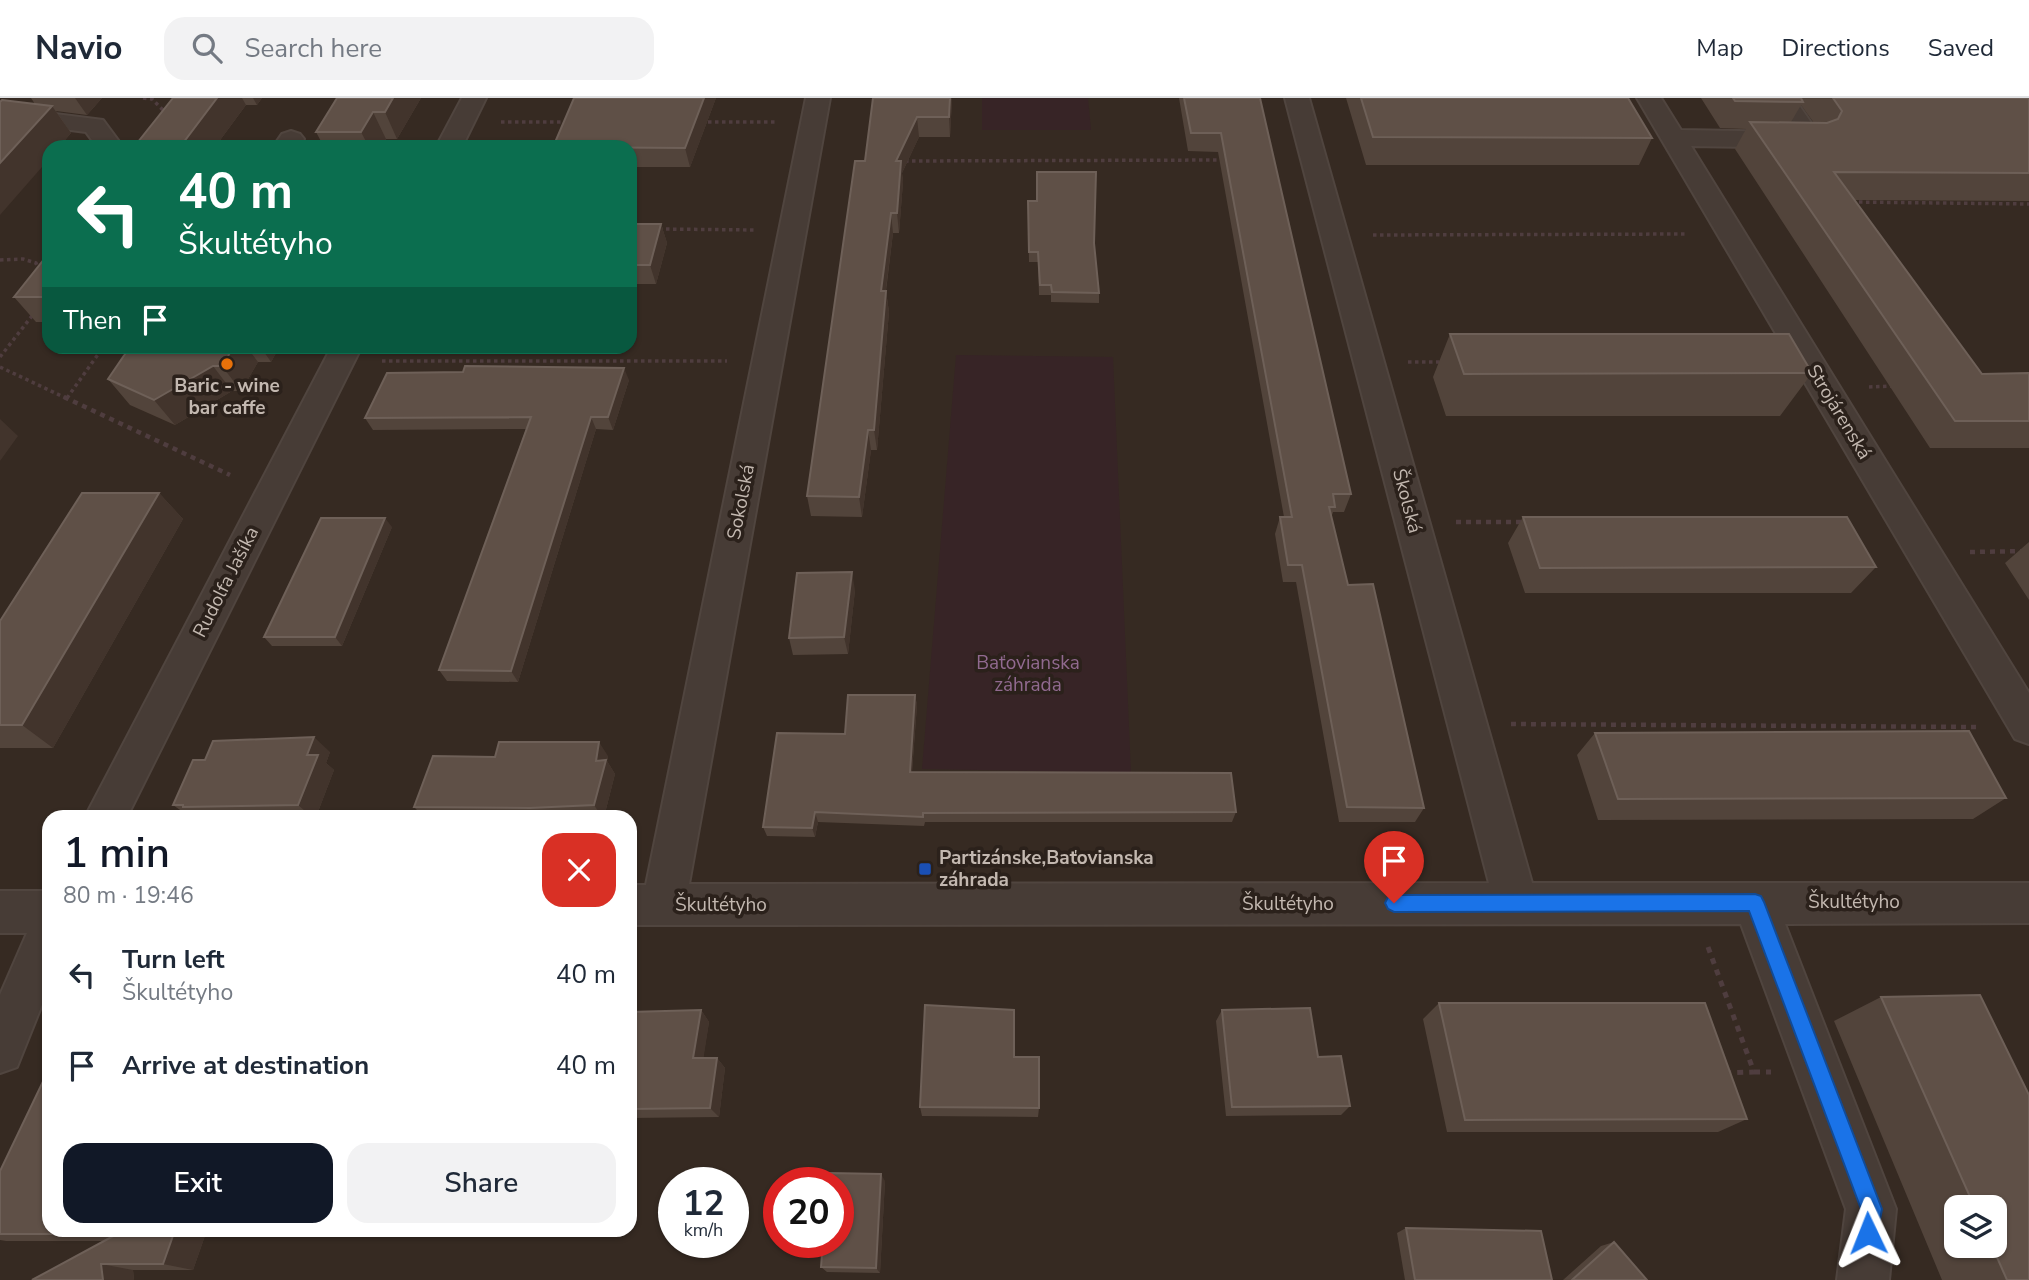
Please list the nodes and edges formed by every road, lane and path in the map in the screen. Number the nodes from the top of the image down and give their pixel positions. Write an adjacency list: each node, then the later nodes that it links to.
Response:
1 (143, 98): 8 (path)
2 (474, 98): 9 (street)
3 (1297, 98): 22 (street, Školská)
4 (1649, 98): 12 (street, Strojárenská)
5 (1782, 98): 12 (street)
6 (816, 110): 11 (path); 20 (street, Sokolská)
7 (0, 114): 13 (street)
8 (169, 117)
9 (462, 122): 10 (path); 14 (street)
10 (570, 122)
11 (692, 122)
12 (1673, 138): 21 (street, Strojárenská)
13 (105, 140)
14 (453, 140)
15 (1231, 160): 16 (path)
16 (902, 161)
17 (1843, 202): 18 (path)
18 (2029, 204)
19 (657, 229): 20 (path)
20 (793, 230): 31 (street, Sokolská)
21 (1731, 234): 22 (path); 36 (street, Strojárenská)
22 (1334, 235): 32 (street, Školská)
23 (26, 254): 25 (path)
24 (0, 260): 25 (path)
25 (23, 260): 26 (path)
26 (41, 274)
27 (36, 310): 30 (path)
28 (98, 354): 37 (path)
29 (343, 354): 31 (path); 45 (street, Rudolfa Jašíka)
30 (0, 357)
31 (768, 361): 50 (street, Sokolská)
32 (1369, 362): 33 (path); 40 (street, Školská)
33 (1451, 362)
34 (0, 367): 37 (path)
35 (1906, 386): 36 (path)
36 (1824, 387): 42 (street, Strojárenská)
37 (67, 398): 38 (path)
38 (230, 475)
39 (1536, 522): 40 (path)
40 (1413, 523): 43 (street, Školská)
41 (2029, 551): 42 (path)
42 (1924, 552): 44 (street, Strojárenská)
43 (1468, 723): 44 (path); 48 (street, Školská)
44 (2029, 727)
45 (110, 810)
46 (1755, 902): 47 (street, Škultétyho); 49 (street, Škultétyho); 56 (street)
47 (2029, 902)
48 (1516, 903): 49 (street, Škultétyho); 50 (street, Škultétyho)
49 (1692, 904): 55 (path)
50 (647, 905)
51 (0, 912): 52 (street)
52 (42, 912)
53 (42, 949): 54 (street)
54 (0, 1050)
55 (1721, 1073)
56 (1863, 1280)

